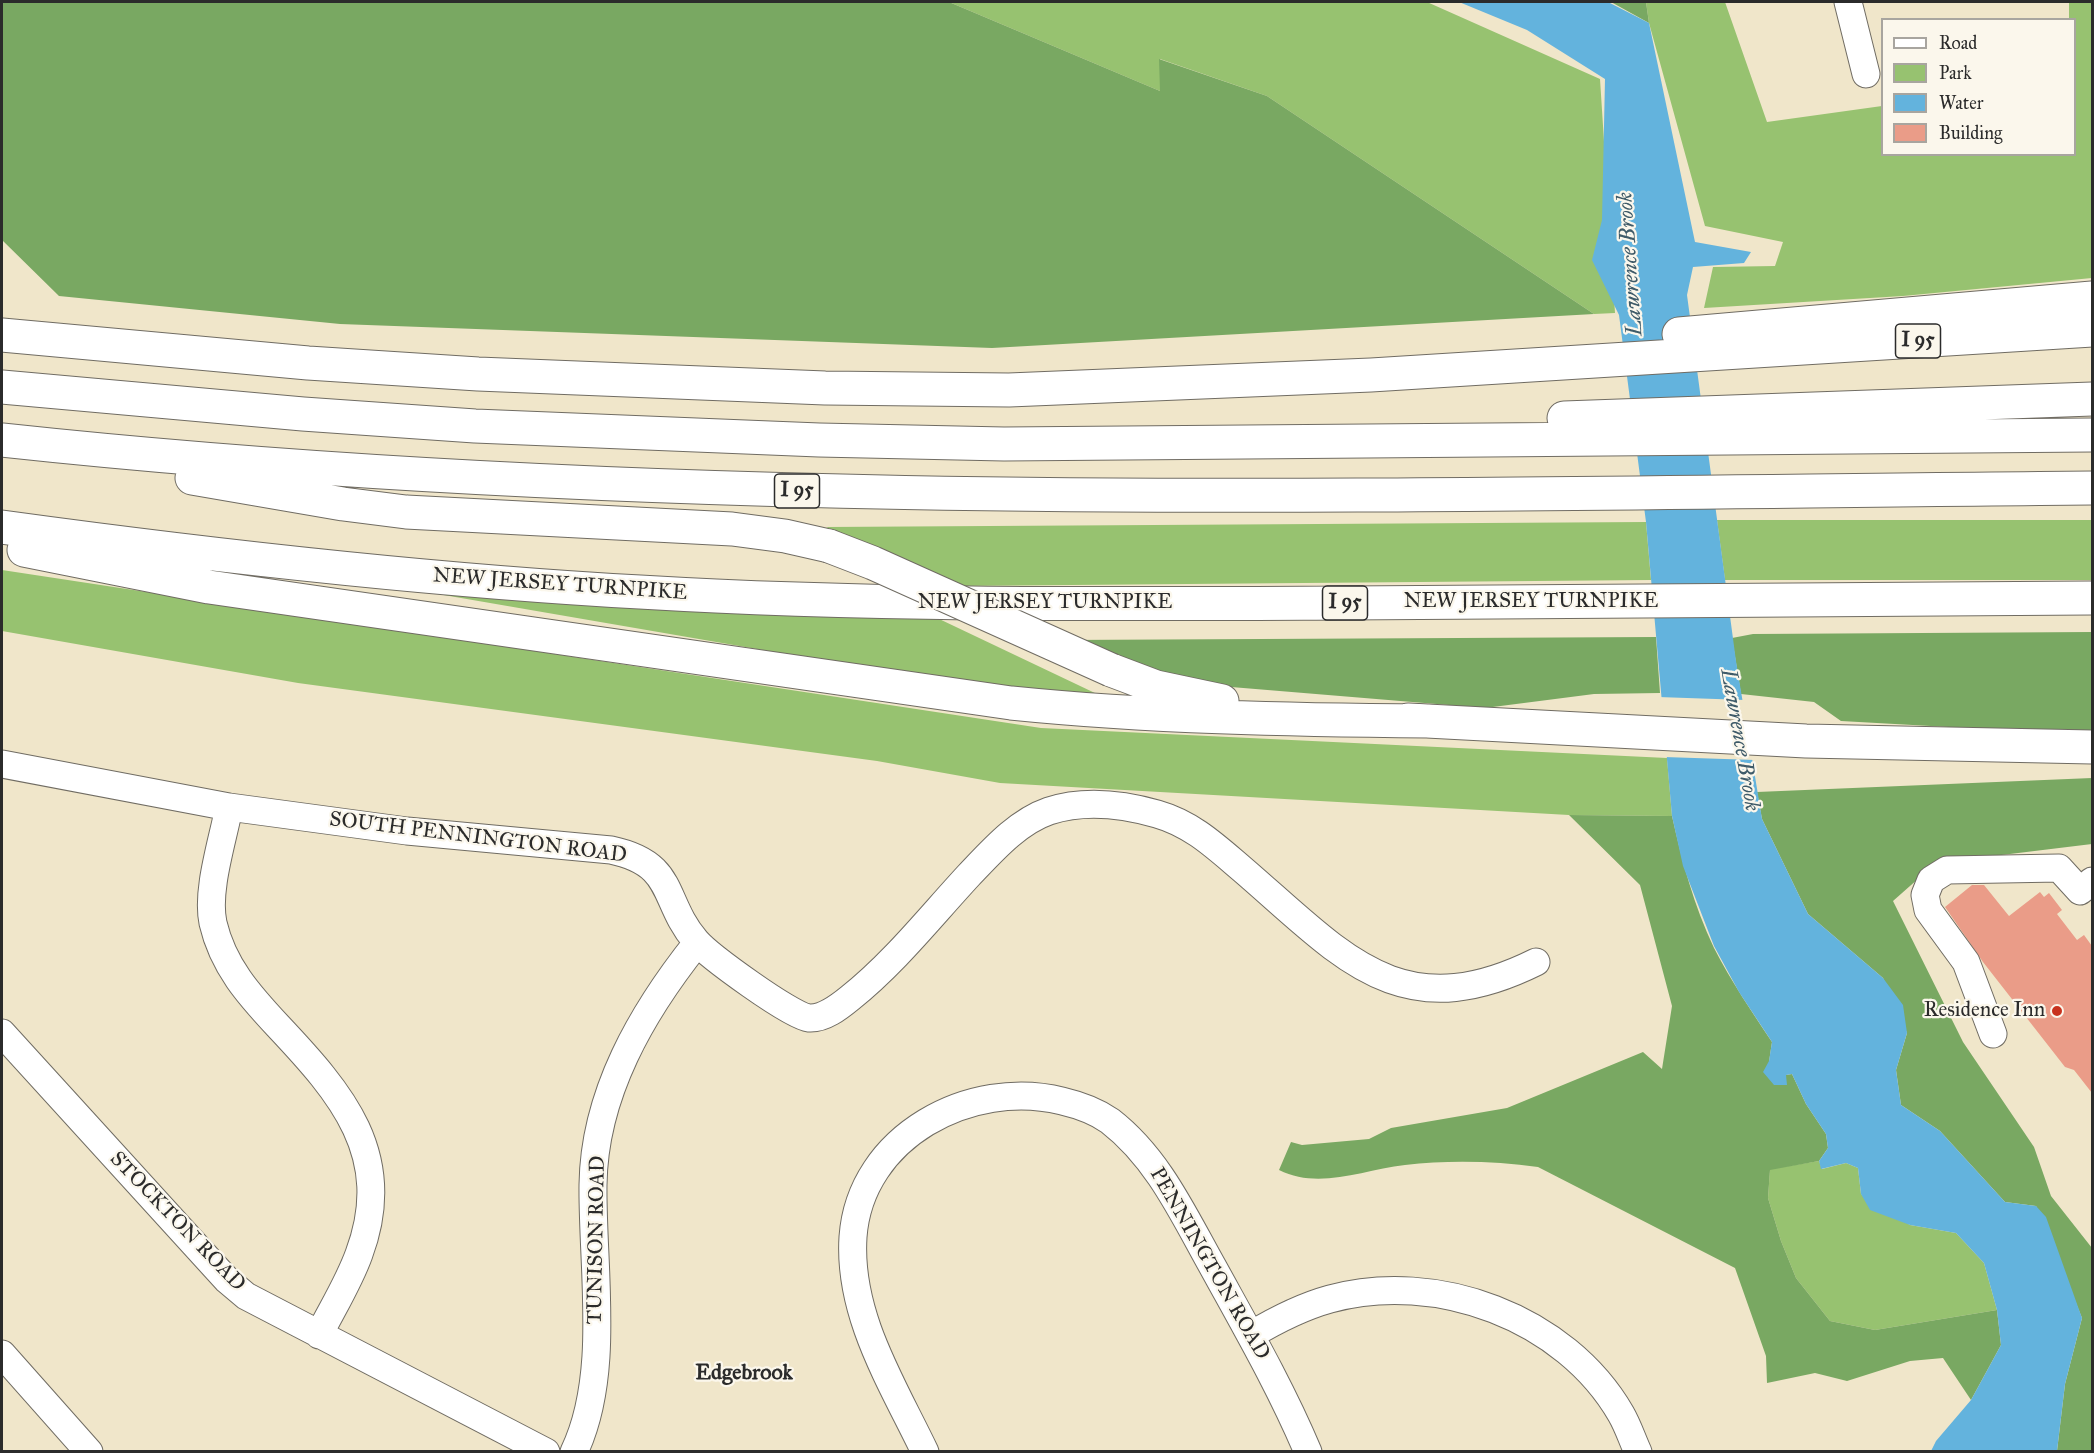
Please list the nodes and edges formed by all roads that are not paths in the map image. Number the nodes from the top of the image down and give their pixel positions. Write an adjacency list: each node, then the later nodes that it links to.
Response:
1 (1848, 2): 2 (street)
2 (1866, 74)
3 (2092, 298): 6 (highway)
4 (2092, 330): 6 (highway, I 95)
5 (2, 335): 6 (highway, I 95)
6 (1741, 340)
7 (2, 387): 9 (highway)
8 (2092, 399): 9 (highway)
9 (1753, 425): 10 (highway)
10 (2092, 435)
11 (2, 441): 12 (highway, I 95); 16 (highway, bridge)
12 (2092, 488)
13 (2, 527): 15 (highway, NEW JERSEY TURNPIKE / I 95)
14 (2, 545): 16 (highway)
15 (2092, 598)
16 (1429, 721): 17 (highway)
17 (2092, 747)
18 (2, 764): 19 (street, SOUTH PENNINGTON ROAD)
19 (229, 807): 21 (street, SOUTH PENNINGTON ROAD); 25 (street)
20 (2092, 881): 24 (street)
21 (697, 943): 22 (street, SOUTH PENNINGTON ROAD); 30 (street, TUNISON ROAD)
22 (1536, 962)
23 (2, 1033): 25 (street, STOCKTON ROAD)
24 (1994, 1034)
25 (319, 1335): 29 (street, STOCKTON ROAD)
26 (1251, 1335): 31 (street, PENNINGTON ROAD); 32 (street, PENNINGTON ROAD); 33 (street)
27 (2, 1354): 28 (street)
28 (89, 1452)
29 (546, 1452)
30 (574, 1452)
31 (925, 1452)
32 (1308, 1452)
33 (1638, 1452)

